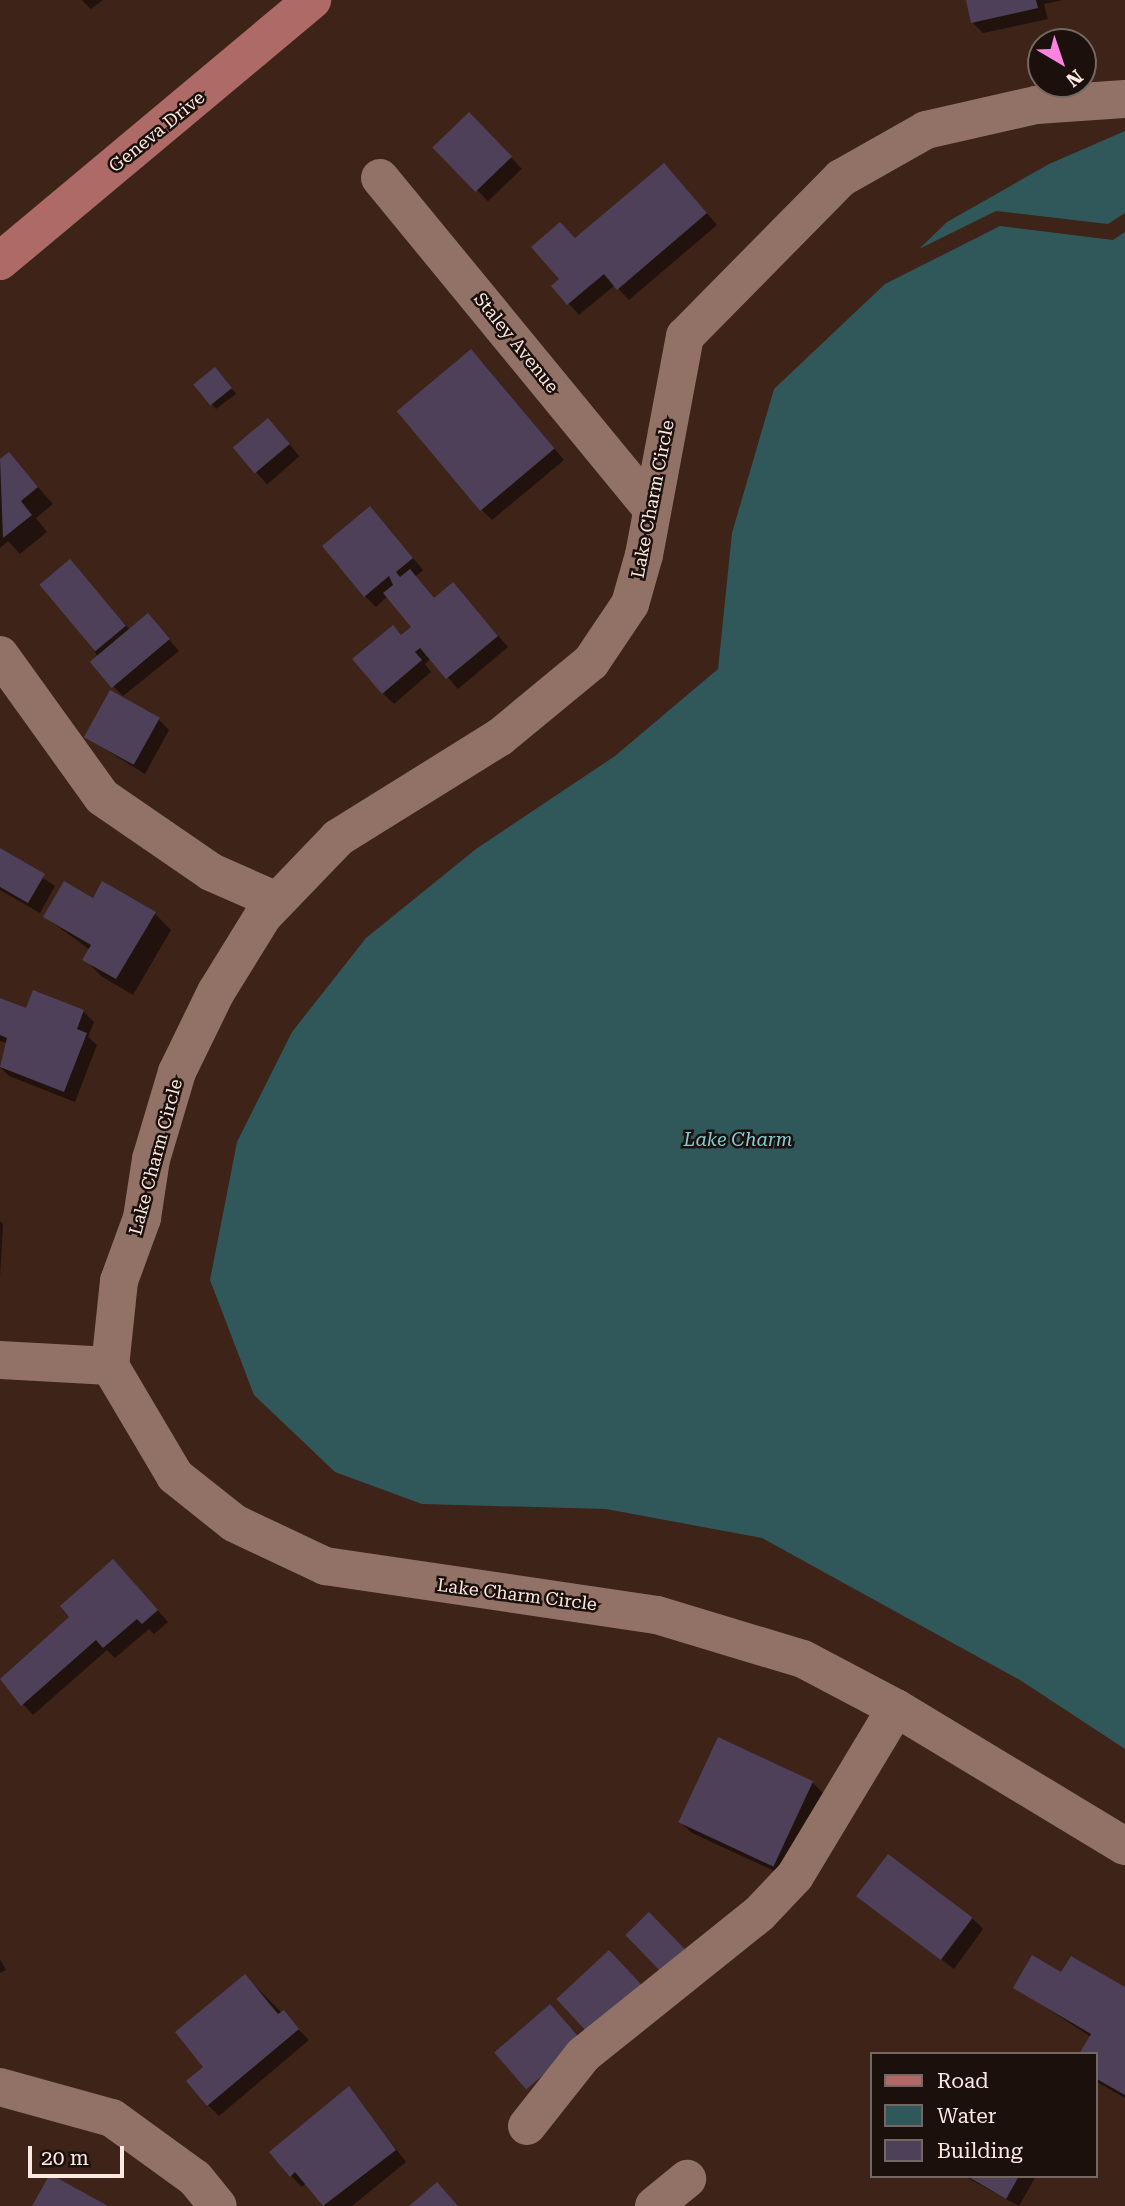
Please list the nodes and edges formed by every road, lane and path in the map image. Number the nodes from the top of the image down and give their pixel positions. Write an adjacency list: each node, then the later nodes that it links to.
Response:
1 (312, 0): 4 (main road, Geneva Drive)
2 (1125, 99): 5 (street, Lake Charm Circle)
3 (380, 178): 5 (street, Staley Avenue)
4 (0, 261)
5 (652, 509): 7 (street, Lake Charm Circle)
6 (0, 655): 7 (street)
7 (277, 901): 9 (street, Lake Charm Circle)
8 (0, 1360): 9 (street)
9 (110, 1366): 10 (street, Lake Charm Circle)
10 (896, 1709): 11 (street, Lake Charm Circle); 13 (street)
11 (1125, 1846)
12 (0, 2087): 15 (street)
13 (527, 2126)
14 (687, 2179): 16 (street)
15 (218, 2206)
16 (654, 2206)

